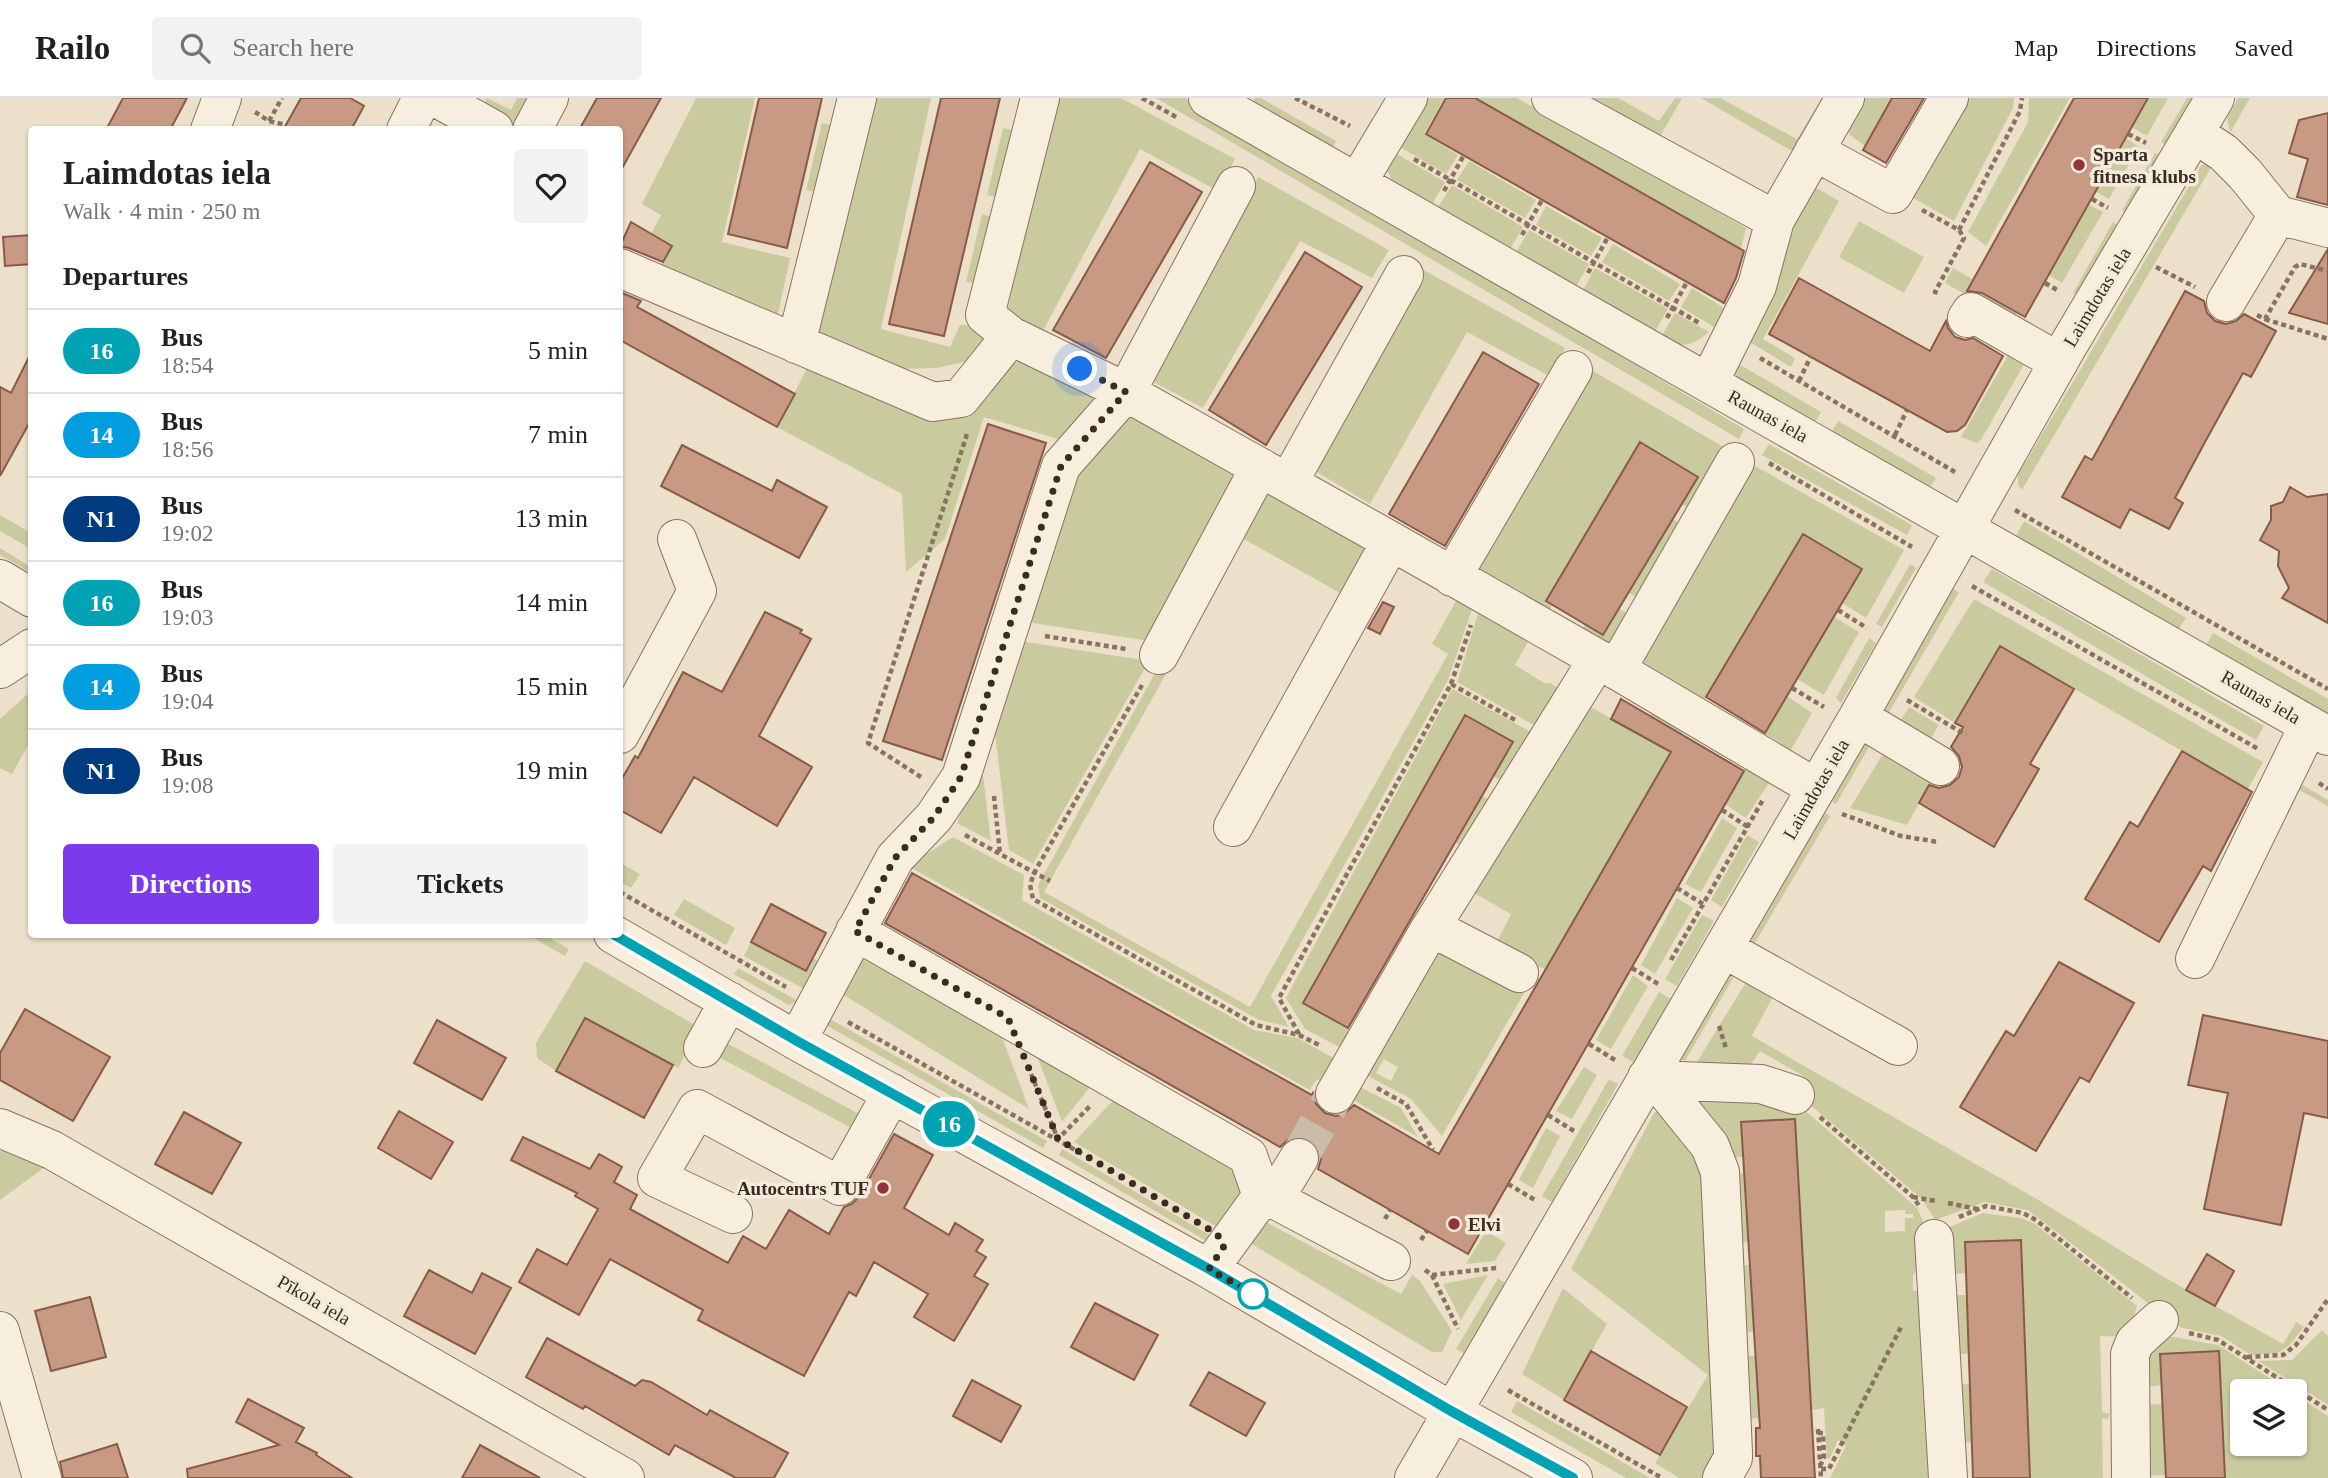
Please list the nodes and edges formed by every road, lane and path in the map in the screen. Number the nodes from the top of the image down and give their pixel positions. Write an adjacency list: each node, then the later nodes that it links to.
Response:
1 (282, 98): 16 (path)
2 (422, 98): 19 (street)
3 (437, 98): 20 (street)
4 (549, 98): 21 (street)
5 (857, 98): 40 (street)
6 (1040, 98): 37 (street)
7 (1208, 98): 25 (street, Raunas iela)
8 (1295, 98): 23 (path)
9 (1408, 98): 23 (street)
10 (1551, 98): 29 (street)
11 (1845, 98): 24 (street)
12 (1949, 98): 27 (street)
13 (2022, 98): 31 (path)
14 (2215, 98): 22 (street, Laimdotas iela)
15 (236, 104): 16 (path); 18 (street)
16 (269, 121): 17 (path)
17 (286, 125)
18 (215, 126)
19 (408, 126)
20 (487, 126)
21 (534, 126)
22 (2194, 133): 28 (street); 42 (street, Laimdotas iela)
23 (1381, 141): 25 (street); 39 (path)
24 (1814, 151): 27 (street); 29 (street)
25 (1357, 183): 45 (street, Raunas iela)
26 (1236, 186): 46 (street)
27 (1893, 194): 31 (path)
28 (2278, 215): 30 (street); 34 (street)
29 (1775, 220): 39 (street)
30 (2328, 228)
31 (1959, 230): 35 (path)
32 (623, 269): 40 (street)
33 (1404, 275): 51 (street)
34 (2226, 302)
35 (1969, 315): 42 (street)
36 (2265, 319): 38 (path)
37 (1011, 336): 46 (street); 47 (street)
38 (2328, 339)
39 (1731, 341): 44 (path); 45 (street)
40 (796, 344): 47 (street)
41 (1811, 356): 44 (path)
42 (2059, 362): 52 (street, Laimdotas iela)
43 (1573, 370): 57 (street)
44 (1799, 381): 49 (path)
45 (1709, 382): 53 (street, Raunas iela)
46 (1126, 392): 51 (street); 61 (street)
47 (961, 398): 76 (path)
48 (1907, 410): 49 (path)
49 (1895, 435): 52 (path)
50 (1735, 462): 64 (street)
51 (1274, 475): 55 (street); 63 (street)
52 (1985, 493): 53 (street, Laimdotas iela); 67 (path)
53 (1965, 529): 69 (street, Laimdotas iela); 71 (street, Raunas iela)
54 (677, 539): 70 (street)
55 (1391, 541): 57 (street); 77 (street)
56 (0, 579): 58 (street)
57 (1467, 585): 64 (street); 66 (path)
58 (28, 596)
59 (1838, 610): 60 (path)
60 (1868, 629)
61 (1009, 630): 63 (path); 76 (street)
62 (28, 651): 65 (street)
63 (1159, 655): 79 (path)
64 (1607, 665): 73 (street); 75 (street)
65 (0, 669)
66 (1451, 684): 73 (path); 79 (path)
67 (2328, 689)
68 (1905, 698): 72 (path)
69 (1858, 718): 74 (street); 75 (street, Laimdotas iela)
70 (623, 728)
71 (2319, 730): 86 (street)
72 (1966, 735)
73 (1549, 738): 82 (street)
74 (1940, 766)
75 (1828, 801): 78 (path); 85 (street, Laimdotas iela)
76 (942, 806): 79 (path); 83 (street)
77 (1233, 827)
78 (1938, 842)
79 (1034, 873): 80 (path)
80 (1049, 881)
81 (623, 894): 89 (path)
82 (1431, 927): 87 (street); 96 (street)
83 (855, 931): 89 (street); 90 (street)
84 (620, 938): 88 (street)
85 (1723, 948): 92 (street); 95 (street, Laimdotas iela)
86 (2195, 958)
87 (1519, 973)
88 (729, 1002): 91 (street); 93 (street)
89 (816, 1004): 91 (street); 102 (path)
90 (1008, 1018): 94 (street); 102 (path)
91 (797, 1041): 97 (street)
92 (1898, 1046)
93 (703, 1048)
94 (1116, 1079): 102 (path); 107 (street)
95 (1653, 1080): 98 (street); 123 (street, Laimdotas iela); 132 (street)
96 (1341, 1083): 103 (path)
97 (892, 1093): 110 (street); 116 (street)
98 (1796, 1095): 113 (path)
99 (1548, 1115): 101 (path)
100 (0, 1128): 128 (street, Pīkola iela)
101 (1574, 1131)
102 (1058, 1139): 105 (path)
103 (1433, 1150)
104 (1298, 1158): 107 (street)
105 (1092, 1160)
106 (1508, 1184): 108 (path)
107 (1268, 1197): 114 (street); 116 (street)
108 (1536, 1200)
109 (1390, 1210): 111 (path)
110 (733, 1214)
111 (1384, 1219)
112 (1427, 1231): 114 (path)
113 (1934, 1239): 134 (street)
114 (1406, 1251)
115 (1498, 1267): 121 (path)
116 (1209, 1269): 124 (street)
117 (2328, 1299): 122 (path)
118 (1907, 1315): 126 (path)
119 (2159, 1320): 135 (street)
120 (0, 1331): 127 (street)
121 (1460, 1332)
122 (2246, 1357)
123 (1478, 1370): 124 (street, Laimdotas iela); 131 (path)
124 (1451, 1411): 129 (street, Laimdotas iela); 130 (street)
125 (1818, 1431): 126 (path)
126 (1821, 1466): 133 (path)
127 (42, 1478)
128 (625, 1478)
129 (1414, 1478)
130 (1573, 1478)
131 (1662, 1478)
132 (1722, 1478)
133 (1821, 1478)
134 (1948, 1478)
135 (2131, 1478)

